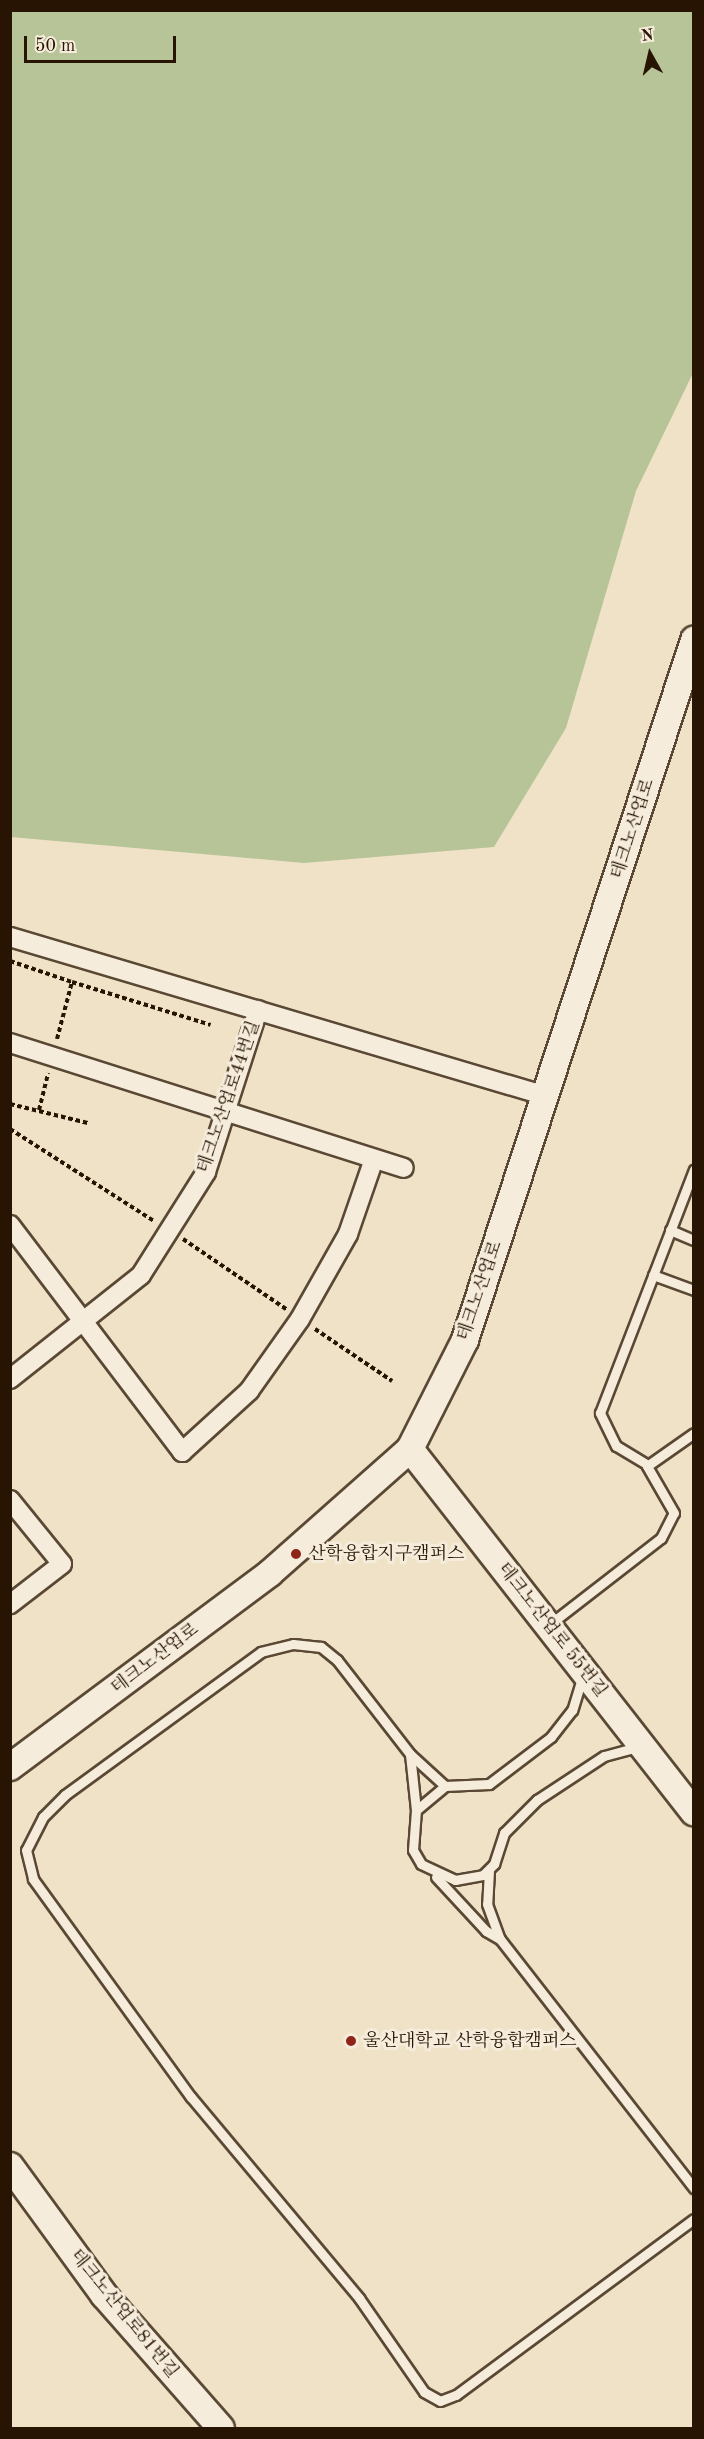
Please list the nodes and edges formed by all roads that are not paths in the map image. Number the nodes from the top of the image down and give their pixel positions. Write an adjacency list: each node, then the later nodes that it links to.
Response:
1 (692, 652): 5 (main road, 테크노산업로)
2 (10, 937): 3 (street, 테크노산업로44번길)
3 (258, 1010): 5 (street, 테크노산업로44번길); 6 (street, 테크노산업로44번길)
4 (10, 1043): 6 (street)
5 (546, 1096): 18 (main road, 테크노산업로)
6 (226, 1116): 7 (street); 15 (street, 테크노산업로44번길)
7 (374, 1159): 8 (street); 15 (street)
8 (404, 1168)
9 (693, 1169): 11 (lane)
10 (10, 1225): 15 (street)
11 (670, 1230): 12 (lane); 13 (lane)
12 (693, 1240)
13 (653, 1275): 14 (lane); 19 (lane)
14 (693, 1290)
15 (86, 1322): 16 (street, 테크노산업로44번길)
16 (10, 1379)
17 (693, 1433): 19 (lane)
18 (410, 1449): 22 (main road, 테크노산업로 55번길); 26 (main road, 테크노산업로)
19 (648, 1465): 22 (lane)
20 (10, 1500): 21 (street)
21 (10, 1604)
22 (548, 1626): 23 (main road, 테크노산업로 55번길)
23 (585, 1670): 24 (main road, 테크노산업로 55번길); 27 (lane)
24 (642, 1746): 29 (main road, 테크노산업로 55번길); 30 (lane)
25 (410, 1754): 27 (lane); 28 (lane); 35 (lane)
26 (10, 1767)
27 (445, 1786): 28 (lane)
28 (416, 1810): 31 (lane)
29 (693, 1812)
30 (490, 1868): 31 (lane); 32 (lane)
31 (434, 1875): 32 (lane)
32 (500, 1939): 34 (lane)
33 (10, 2166): 36 (main road, 테크노산업로81번길)
34 (693, 2188)
35 (693, 2219)
36 (220, 2428)

